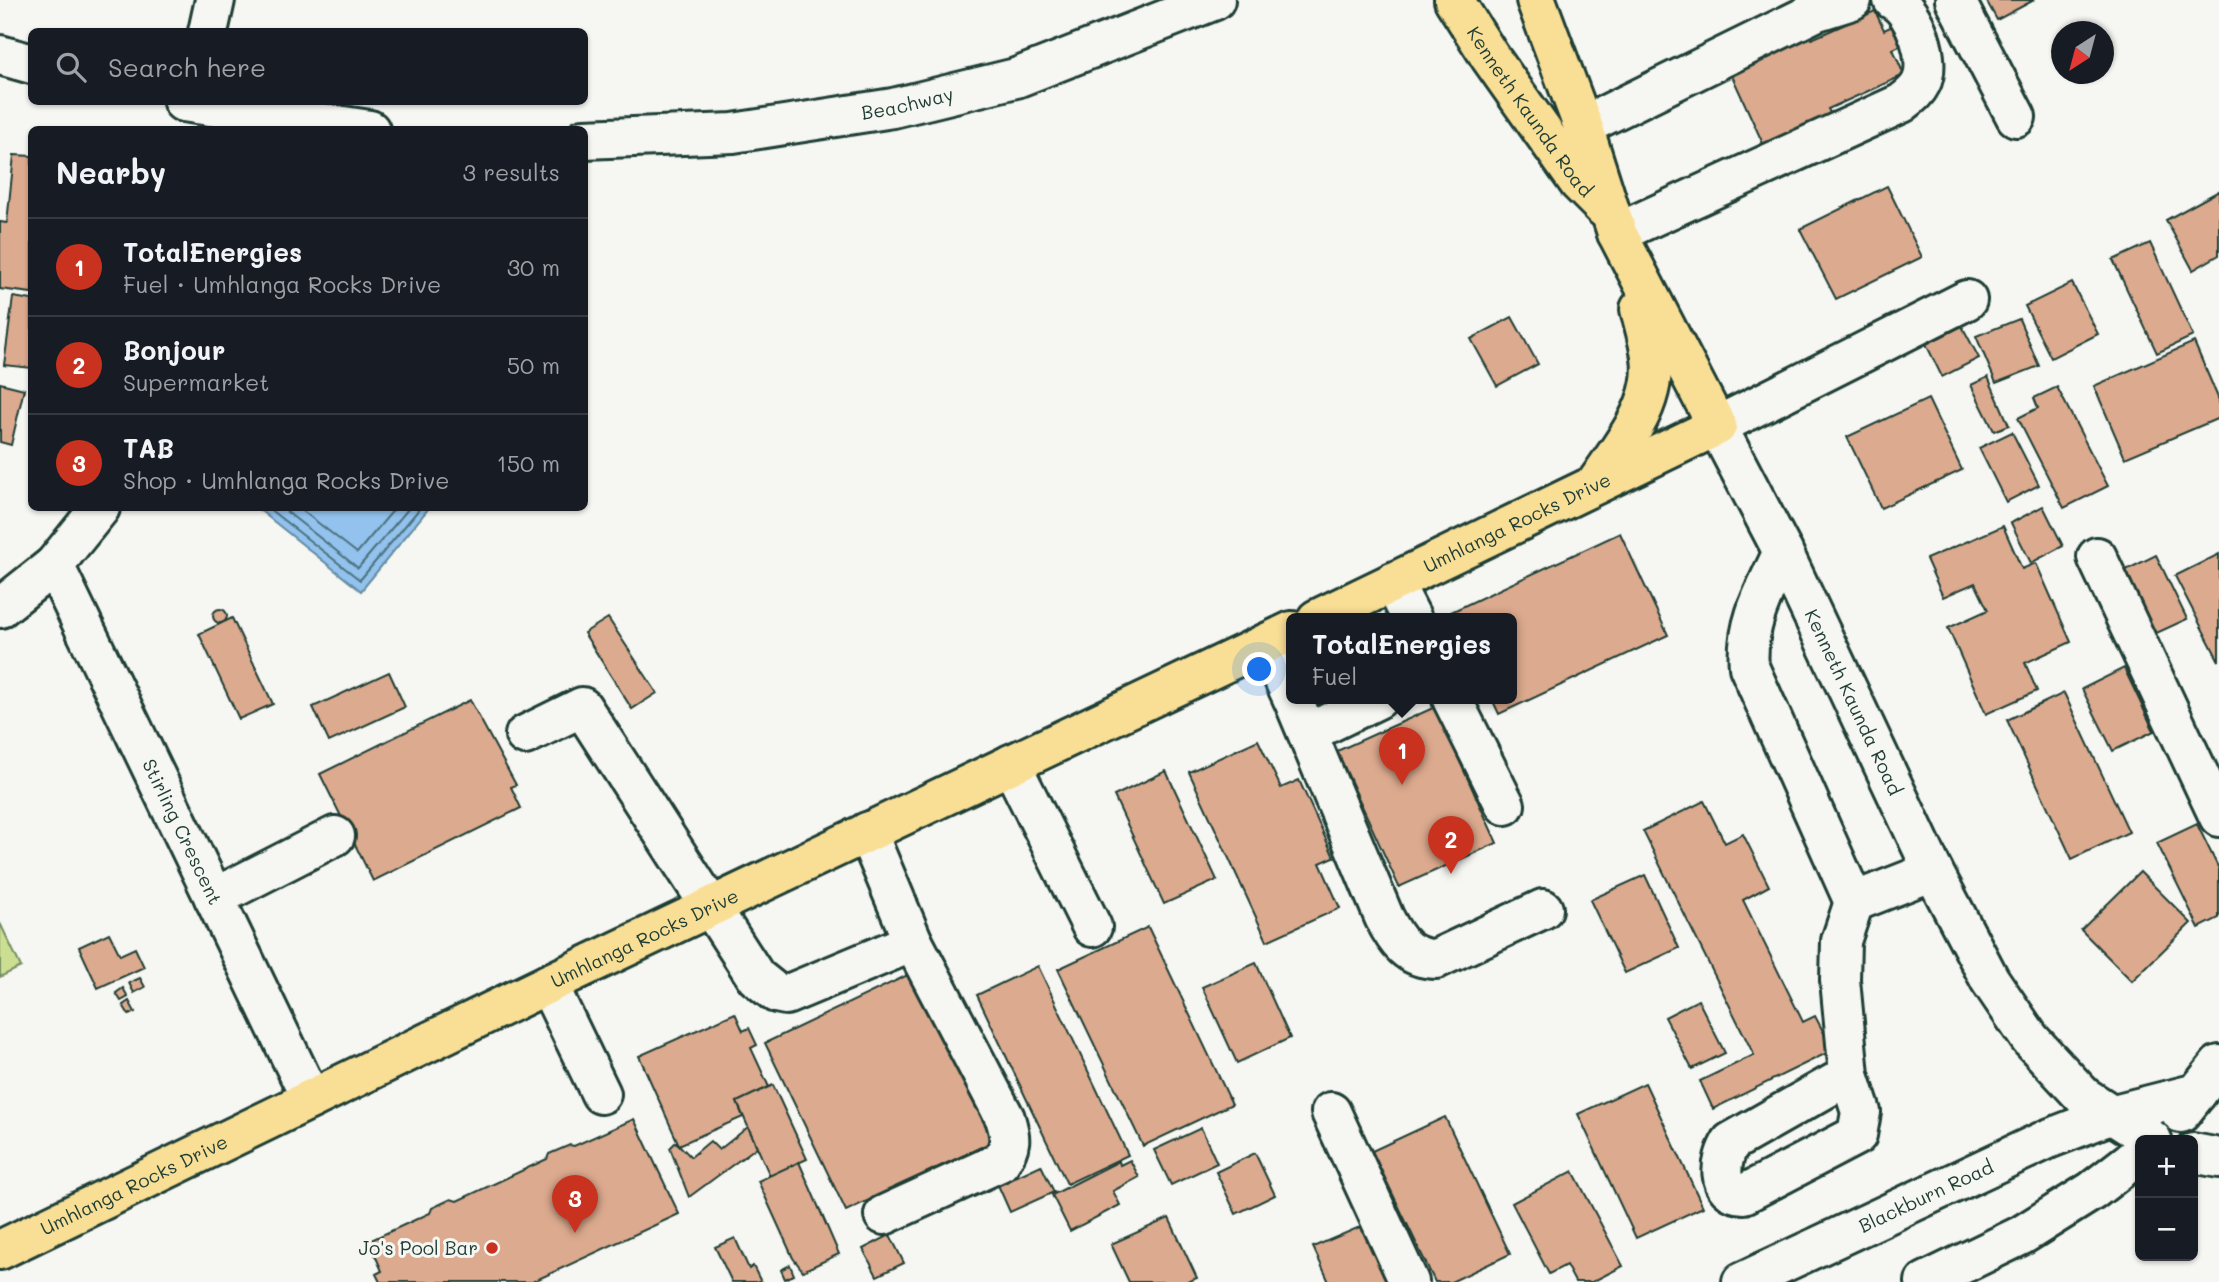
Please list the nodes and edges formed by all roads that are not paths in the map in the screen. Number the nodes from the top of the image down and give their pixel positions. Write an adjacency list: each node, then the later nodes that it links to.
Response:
1 (215, 0): 8 (street)
2 (1215, 0): 15 (street, Beachway)
3 (1454, 0): 16 (main road, Kenneth Kaunda Road)
4 (1536, 0): 14 (main road, Kenneth Kaunda Road)
5 (1852, 0): 14 (street)
6 (1893, 0): 16 (street)
7 (1955, 0): 12 (street)
8 (209, 28)
9 (0, 55): 10 (street)
10 (28, 63)
11 (191, 109): 13 (street)
12 (2016, 117)
13 (336, 126)
14 (1583, 126): 16 (main road, Kenneth Kaunda Road)
15 (588, 139)
16 (1620, 238): 18 (main road, Kenneth Kaunda Road); 19 (main road)
17 (1967, 300): 18 (street)
18 (1717, 426): 19 (main road, Umhlanga Rocks Drive); 21 (street, Kenneth Kaunda Road)
19 (1595, 486): 24 (main road, Umhlanga Rocks Drive)
20 (98, 511): 23 (street)
21 (1783, 552): 39 (street, Kenneth Kaunda Road); 41 (street)
22 (2097, 557): 36 (street)
23 (54, 565): 25 (street); 40 (street, Stirling Crescent)
24 (1393, 582): 26 (main road, Umhlanga Rocks Drive); 27 (street)
25 (0, 608)
26 (1329, 613)
27 (1409, 613)
28 (1279, 637): 29 (street); 34 (main road, Umhlanga Rocks Drive)
29 (1286, 665)
30 (1341, 704): 32 (street)
31 (1454, 704): 35 (street)
32 (1297, 710): 43 (street)
33 (525, 735): 42 (street)
34 (1011, 764): 37 (main road, Umhlanga Rocks Drive); 44 (street)
35 (1505, 805)
36 (2219, 817)
37 (867, 832): 42 (main road, Umhlanga Rocks Drive); 45 (street)
38 (335, 836): 40 (street)
39 (1933, 871): 41 (street); 52 (street, Kenneth Kaunda Road)
40 (214, 898): 50 (street, Stirling Crescent)
41 (1854, 902): 47 (street)
42 (712, 906): 45 (street); 46 (main road, Umhlanga Rocks Drive)
43 (1543, 909)
44 (1092, 927)
45 (913, 942): 58 (street)
46 (548, 984): 49 (street); 50 (main road, Umhlanga Rocks Drive)
47 (1849, 1075)
48 (2208, 1079): 52 (street, Blackburn Road); 54 (street)
49 (601, 1094)
50 (311, 1099): 59 (main road, Umhlanga Rocks Drive)
51 (1331, 1112): 60 (street)
52 (2110, 1115): 53 (street, Kenneth Kaunda Road); 61 (street, Blackburn Road)
53 (2144, 1135)
54 (2162, 1135)
55 (2198, 1154): 57 (street)
56 (2135, 1158): 62 (street)
57 (2219, 1158)
58 (884, 1215)
59 (0, 1250)
60 (1409, 1282)
61 (1742, 1282)
62 (1925, 1282)

